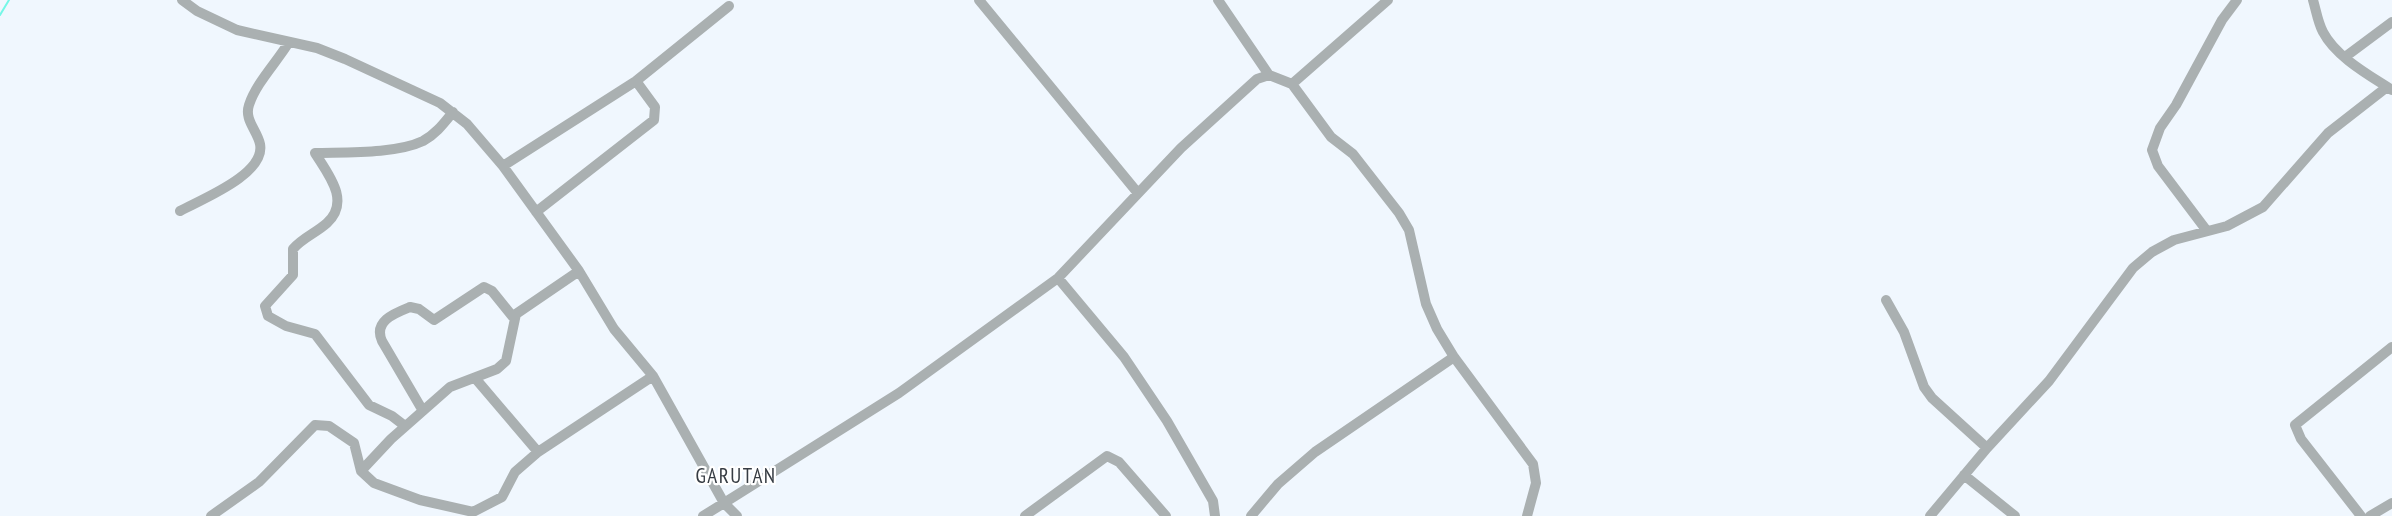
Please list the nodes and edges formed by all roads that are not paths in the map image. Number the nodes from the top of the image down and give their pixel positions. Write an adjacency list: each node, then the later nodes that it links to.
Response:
1 (182, 0): 9 (street)
2 (979, 0): 17 (street)
3 (1218, 0): 11 (street)
4 (1388, 0): 13 (street)
5 (2237, 0): 20 (street)
6 (2313, 0): 10 (street)
7 (729, 6): 12 (street)
8 (2392, 22): 10 (street)
9 (289, 42): 15 (street); 18 (street)
10 (2345, 57): 14 (street)
11 (1269, 75): 13 (street); 17 (street)
12 (636, 81): 16 (street); 19 (street)
13 (1292, 84): 26 (street)
14 (2389, 89): 20 (street)
15 (453, 112): 16 (street); 30 (street)
16 (503, 166): 19 (street)
17 (1137, 192): 22 (street)
18 (180, 212)
19 (536, 212): 21 (street)
20 (2207, 231): 31 (street)
21 (579, 271): 24 (street); 27 (street)
22 (1058, 278): 35 (street); 42 (street)
23 (1886, 300): 31 (street)
24 (513, 317): 28 (street); 29 (street)
25 (2392, 347): 47 (street)
26 (1454, 357): 43 (street); 44 (street)
27 (653, 376): 32 (street); 35 (street)
28 (475, 378): 29 (street); 32 (street)
29 (423, 411): 30 (street)
30 (405, 426): 33 (street)
31 (1987, 448): 34 (street)
32 (538, 452): 33 (street)
33 (360, 471): 37 (street)
34 (1964, 475): 45 (street); 46 (street)
35 (724, 503): 38 (street); 39 (street)
36 (2392, 503): 48 (street)
37 (211, 516)
38 (703, 516)
39 (738, 516)
40 (1025, 516): 41 (street)
41 (1166, 516)
42 (1215, 516)
43 (1251, 516)
44 (1527, 516)
45 (1930, 516)
46 (2015, 516)
47 (2361, 516)
48 (2370, 516)

